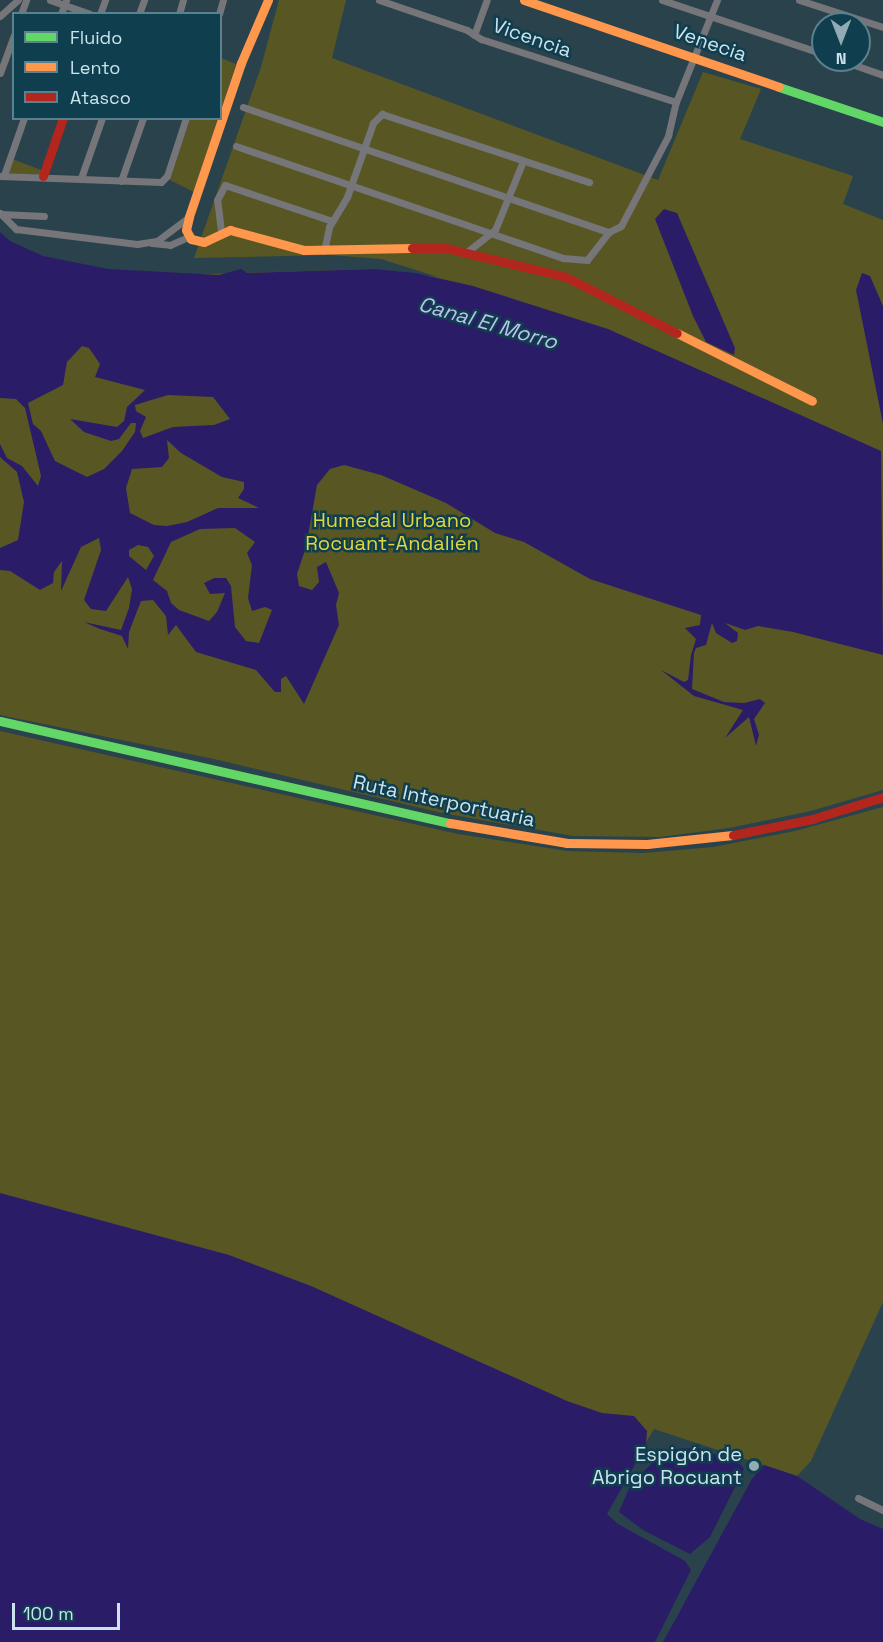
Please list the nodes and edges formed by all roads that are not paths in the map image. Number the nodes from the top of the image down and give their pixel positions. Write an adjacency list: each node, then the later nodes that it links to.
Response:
1 (18, 0): 12 (street)
2 (50, 0): 10 (street)
3 (268, 0): 40 (main road)
4 (379, 0): 15 (street, Vicencia)
5 (487, 0): 15 (street)
6 (524, 0): 18 (main road, Venecia)
7 (662, 0): 13 (street)
8 (717, 0): 13 (street)
9 (799, 0): 14 (street)
10 (65, 2): 11 (street)
11 (86, 12)
12 (0, 16)
13 (711, 16): 17 (street); 18 (street)
14 (883, 27)
15 (474, 35): 20 (street, Vicencia)
16 (4, 50): 19 (street)
17 (811, 50)
18 (695, 57): 20 (street); 27 (main road, Venecia)
19 (0, 74)
20 (676, 102): 44 (street)
21 (243, 107): 29 (street)
22 (23, 120): 31 (street)
23 (62, 120): 32 (main road)
24 (101, 120): 33 (street)
25 (141, 120): 34 (street)
26 (185, 120): 34 (street)
27 (883, 122)
28 (236, 146): 36 (street)
29 (364, 148): 30 (street); 36 (street); 37 (street)
30 (523, 160): 35 (street); 37 (street)
31 (2, 176): 32 (street)
32 (43, 176): 33 (street)
33 (81, 178): 34 (street)
34 (121, 181)
35 (589, 182)
36 (351, 185): 41 (street); 45 (street)
37 (509, 197): 44 (street); 45 (street)
38 (0, 213): 39 (street); 46 (street)
39 (44, 216)
40 (189, 217): 43 (main road); 46 (street)
41 (332, 221): 42 (street); 47 (street)
42 (221, 231): 43 (main road); 47 (main road)
43 (187, 232): 46 (street)
44 (609, 232): 45 (street)
45 (493, 233): 48 (street)
46 (152, 243)
47 (324, 251): 48 (main road)
48 (468, 251): 49 (main road)
49 (812, 401)
50 (0, 721): 51 (main road, Ruta Interportuaria)
51 (883, 797)
52 (858, 1498): 53 (street)
53 (883, 1510)

